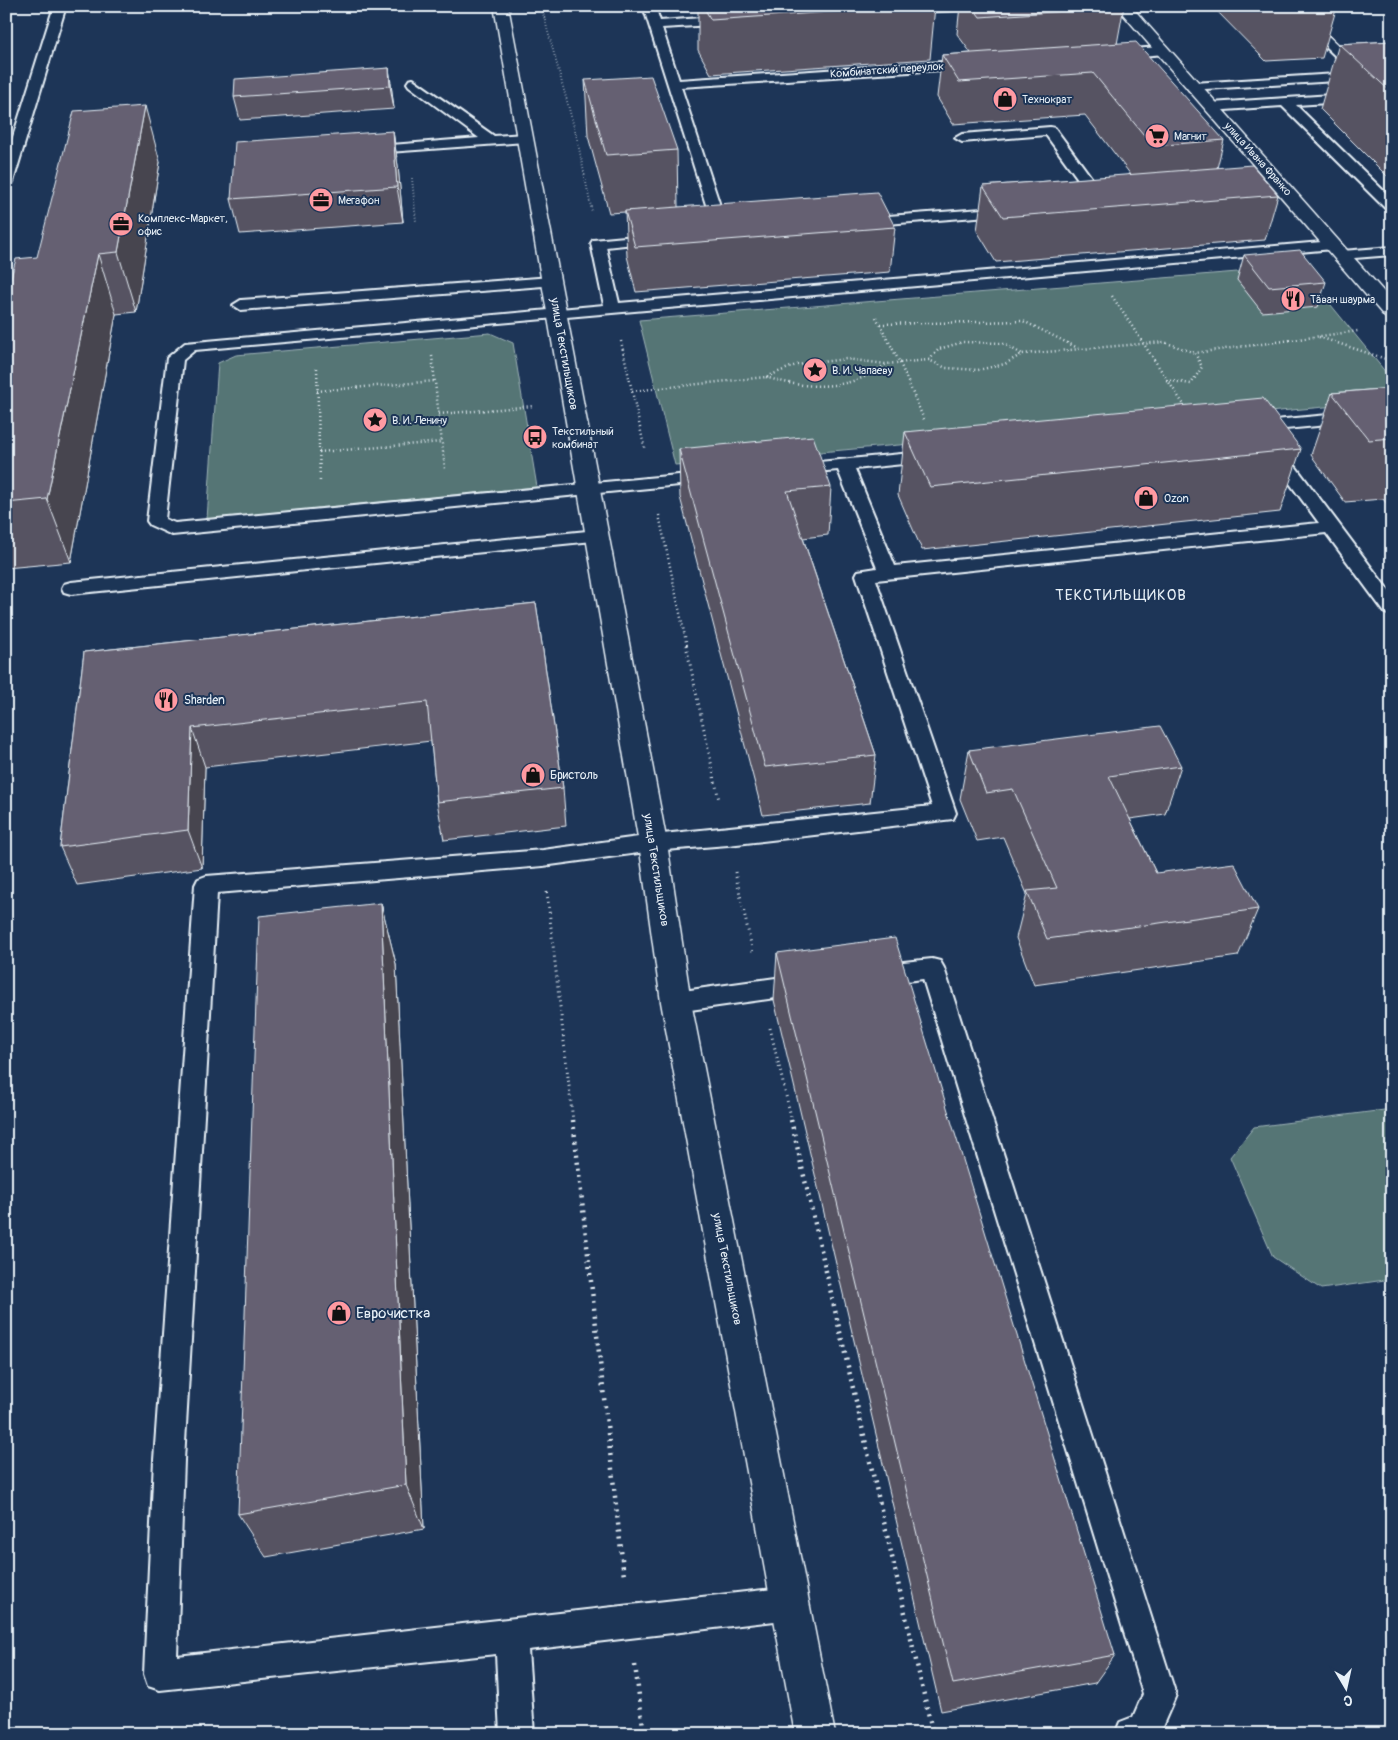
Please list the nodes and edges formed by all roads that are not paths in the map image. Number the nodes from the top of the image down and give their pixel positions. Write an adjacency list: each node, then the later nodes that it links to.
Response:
1 (60, 6): 23 (lane)
2 (501, 6): 19 (street, улица Текстильщиков)
3 (649, 6): 9 (lane)
4 (954, 6): 7 (lane)
5 (1123, 6): 10 (street, улица Ивана Франко)
6 (1289, 6): 15 (lane)
7 (894, 10)
8 (744, 19): 9 (lane)
9 (655, 25): 14 (lane)
10 (1161, 51): 11 (lane); 15 (street, улица Ивана Франко)
11 (1106, 55)
12 (988, 63): 14 (lane, Комбинатский переулок)
13 (413, 83): 21 (lane)
14 (673, 84): 29 (lane)
15 (1193, 87): 18 (street, улица Ивана Франко)
16 (1392, 95): 17 (lane)
17 (1285, 102): 18 (lane); 25 (lane)
18 (1211, 107): 32 (street, улица Ивана Франко)
19 (524, 138): 21 (lane); 34 (street, улица Текстильщиков)
20 (962, 138): 24 (lane)
21 (492, 141): 22 (lane)
22 (350, 153)
23 (6, 182)
24 (1084, 205)
25 (1392, 207)
26 (1026, 210): 27 (lane)
27 (844, 223)
28 (740, 231): 29 (lane)
29 (721, 233): 30 (lane)
30 (702, 234)
31 (674, 237): 36 (lane)
32 (1337, 250): 33 (lane); 36 (lane); 37 (street, улица Ивана Франко)
33 (1392, 251)
34 (551, 282): 35 (lane); 38 (street, улица Текстильщиков)
35 (241, 305)
36 (613, 309): 38 (lane)
37 (1392, 313)
38 (556, 314): 46 (street, улица Текстильщиков); 46 (lane)
39 (1392, 414): 40 (lane)
40 (1259, 426): 41 (lane); 47 (lane)
41 (1201, 431)
42 (943, 455): 43 (lane)
43 (844, 464): 44 (lane); 49 (lane)
44 (776, 471)
45 (728, 475): 46 (lane)
46 (589, 490): 48 (street, улица Текстильщиков)
47 (1330, 528): 49 (lane); 51 (lane)
48 (597, 536): 50 (lane); 52 (street, улица Текстильщиков)
49 (888, 573): 52 (lane)
50 (71, 588)
51 (1392, 609)
52 (653, 843): 53 (street, улица Текстильщиков); 55 (lane)
53 (676, 1002): 54 (street, улица Текстильщиков); 58 (lane)
54 (791, 1603): 55 (lane); 57 (street, улица Текстильщиков)
55 (511, 1637): 56 (lane)
56 (518, 1734)
57 (815, 1734)
58 (1132, 1734)

